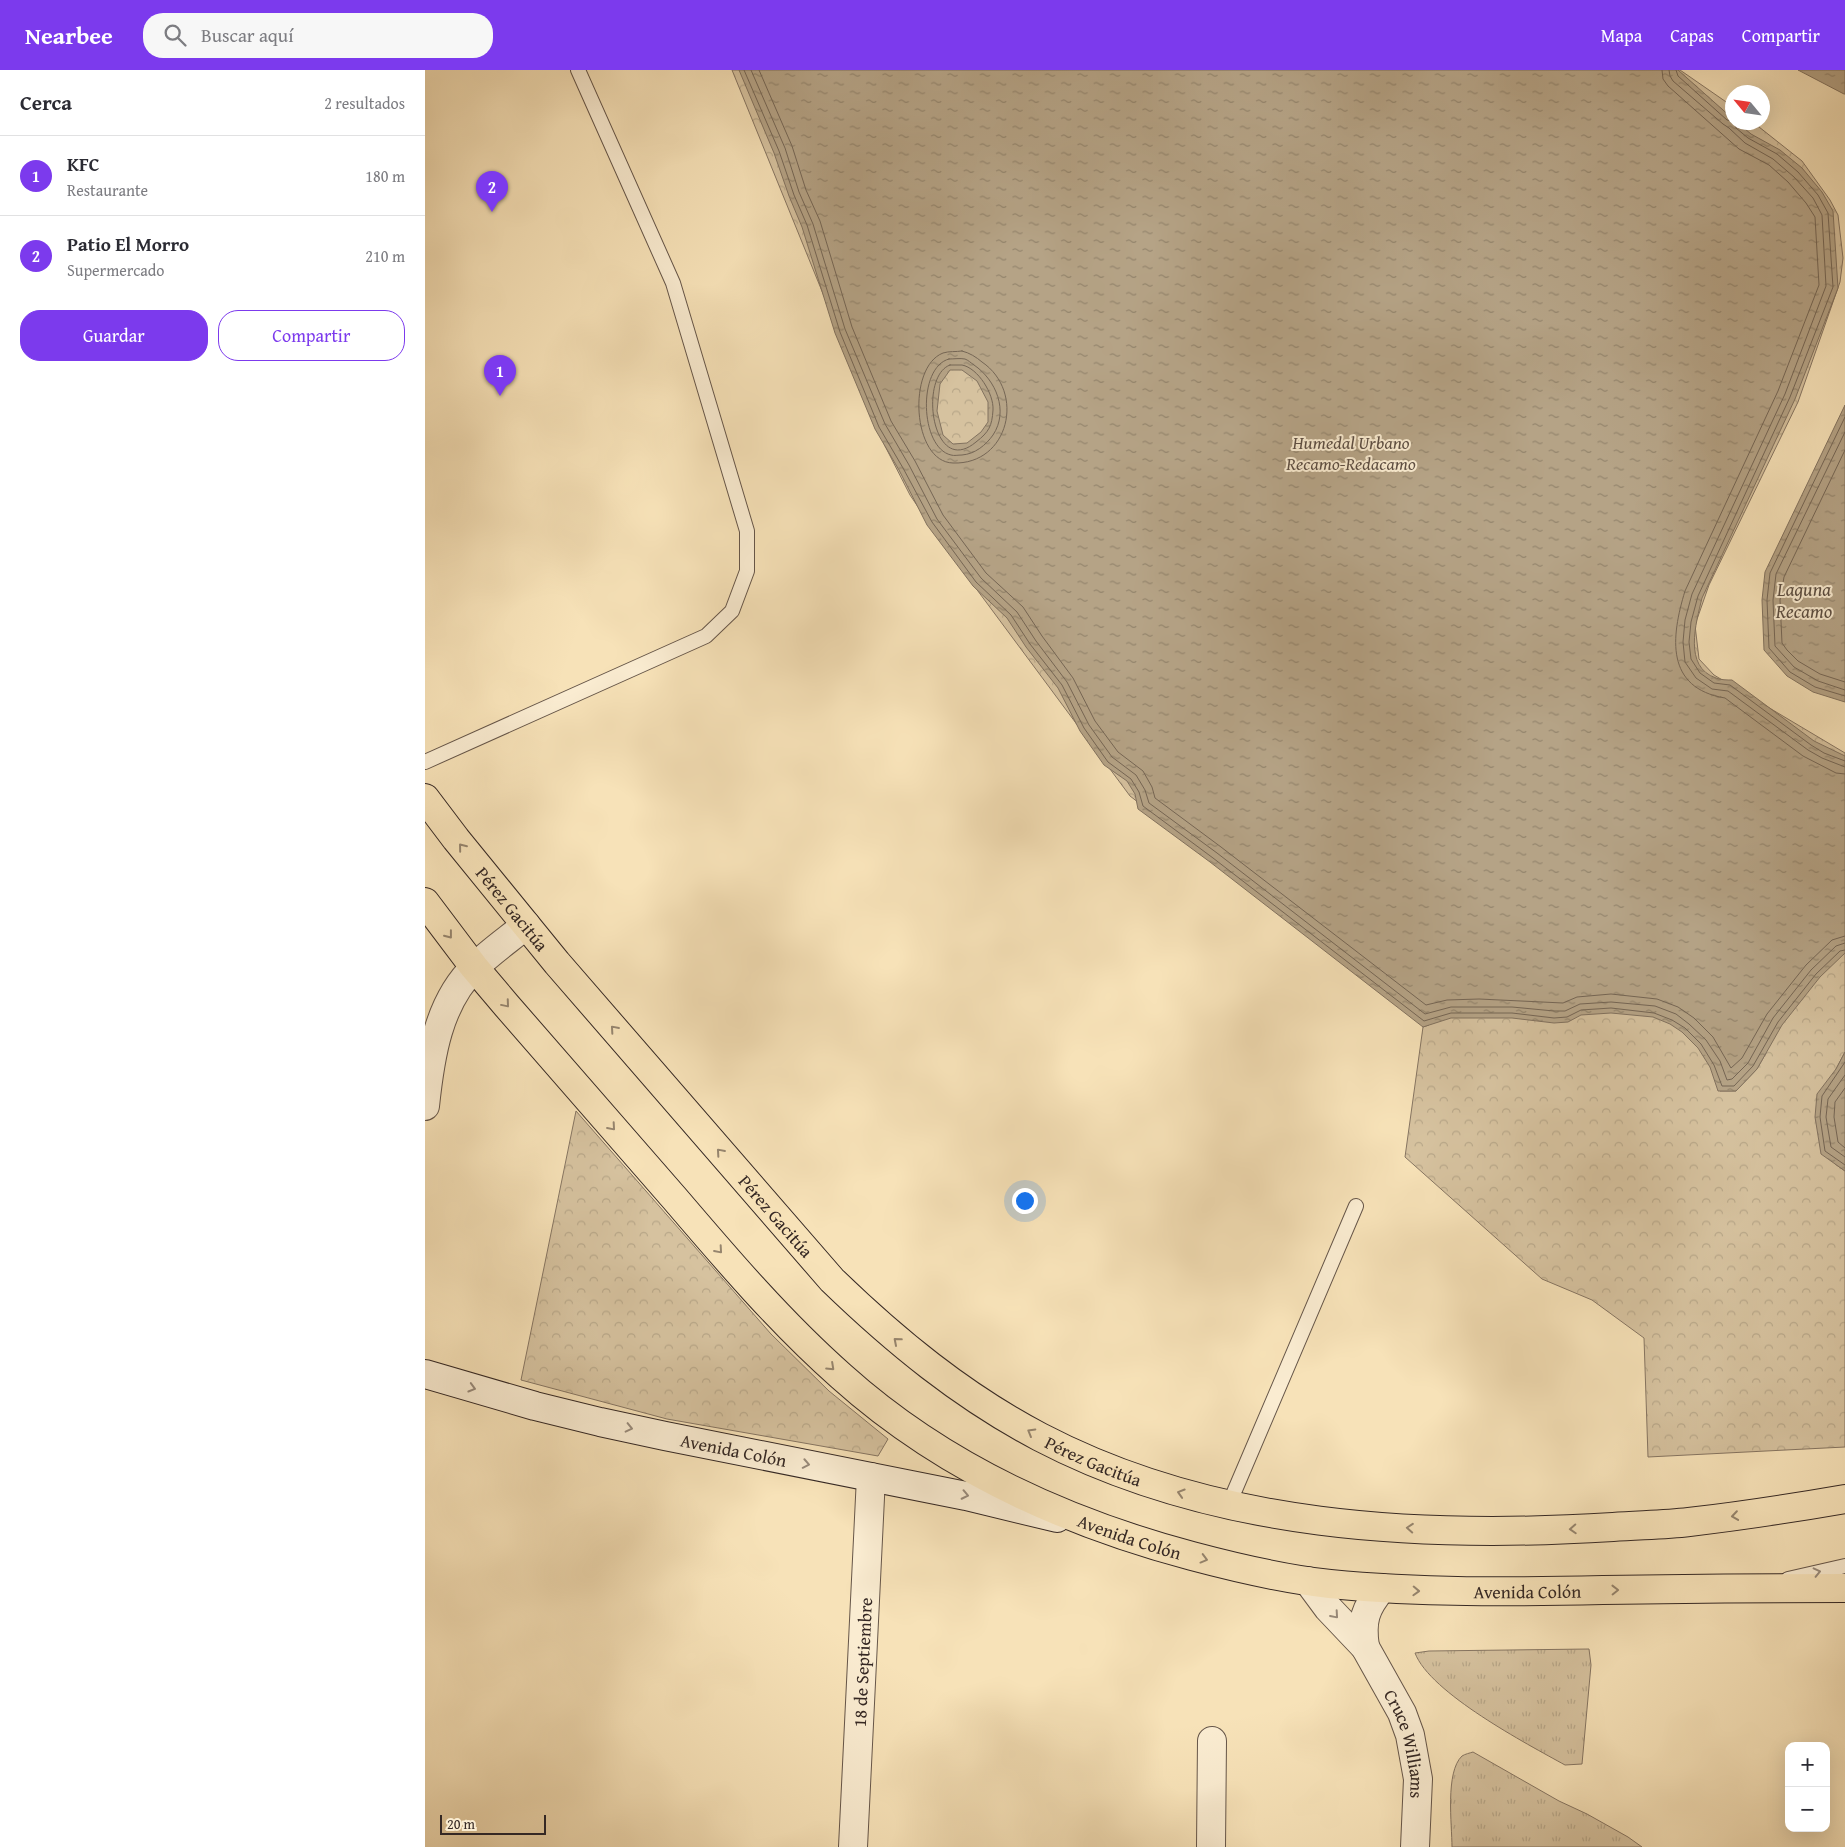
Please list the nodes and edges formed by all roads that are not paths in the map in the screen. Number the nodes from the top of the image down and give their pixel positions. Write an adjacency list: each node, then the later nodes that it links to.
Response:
1 (578, 70): 2 (lane)
2 (425, 762)
3 (425, 798): 5 (main road, Pérez Gacitúa, one-way to 3)
4 (425, 902): 6 (main road, one-way to 6)
5 (526, 925): 6 (street); 12 (main road, Pérez Gacitúa, one-way to 5)
6 (474, 967): 7 (street); 15 (main road, one-way to 15)
7 (425, 1106)
8 (1356, 1206): 12 (lane)
9 (425, 1374): 10 (street, Avenida Colón, one-way to 10)
10 (871, 1477): 15 (street, Avenida Colón, one-way to 15); 23 (street, 18 de Septiembre)
11 (1845, 1499): 13 (main road)
12 (1229, 1504): 13 (main road, one-way to 12)
13 (1783, 1509): 14 (lane)
14 (1845, 1513)
15 (1107, 1531): 17 (main road, Avenida Colón, one-way to 17)
16 (1845, 1566): 19 (lane, one-way to 16)
17 (1308, 1581): 18 (main road, Avenida Colón); 21 (street, Cruce Williams, one-way to 21)
18 (1382, 1588): 19 (main road, Avenida Colón, one-way to 19); 21 (street, Cruce Williams)
19 (1756, 1588): 20 (main road, Avenida Colón)
20 (1845, 1588)
21 (1365, 1648): 25 (street, Cruce Williams)
22 (1212, 1741): 24 (street)
23 (853, 1847)
24 (1211, 1847)
25 (1415, 1847)

